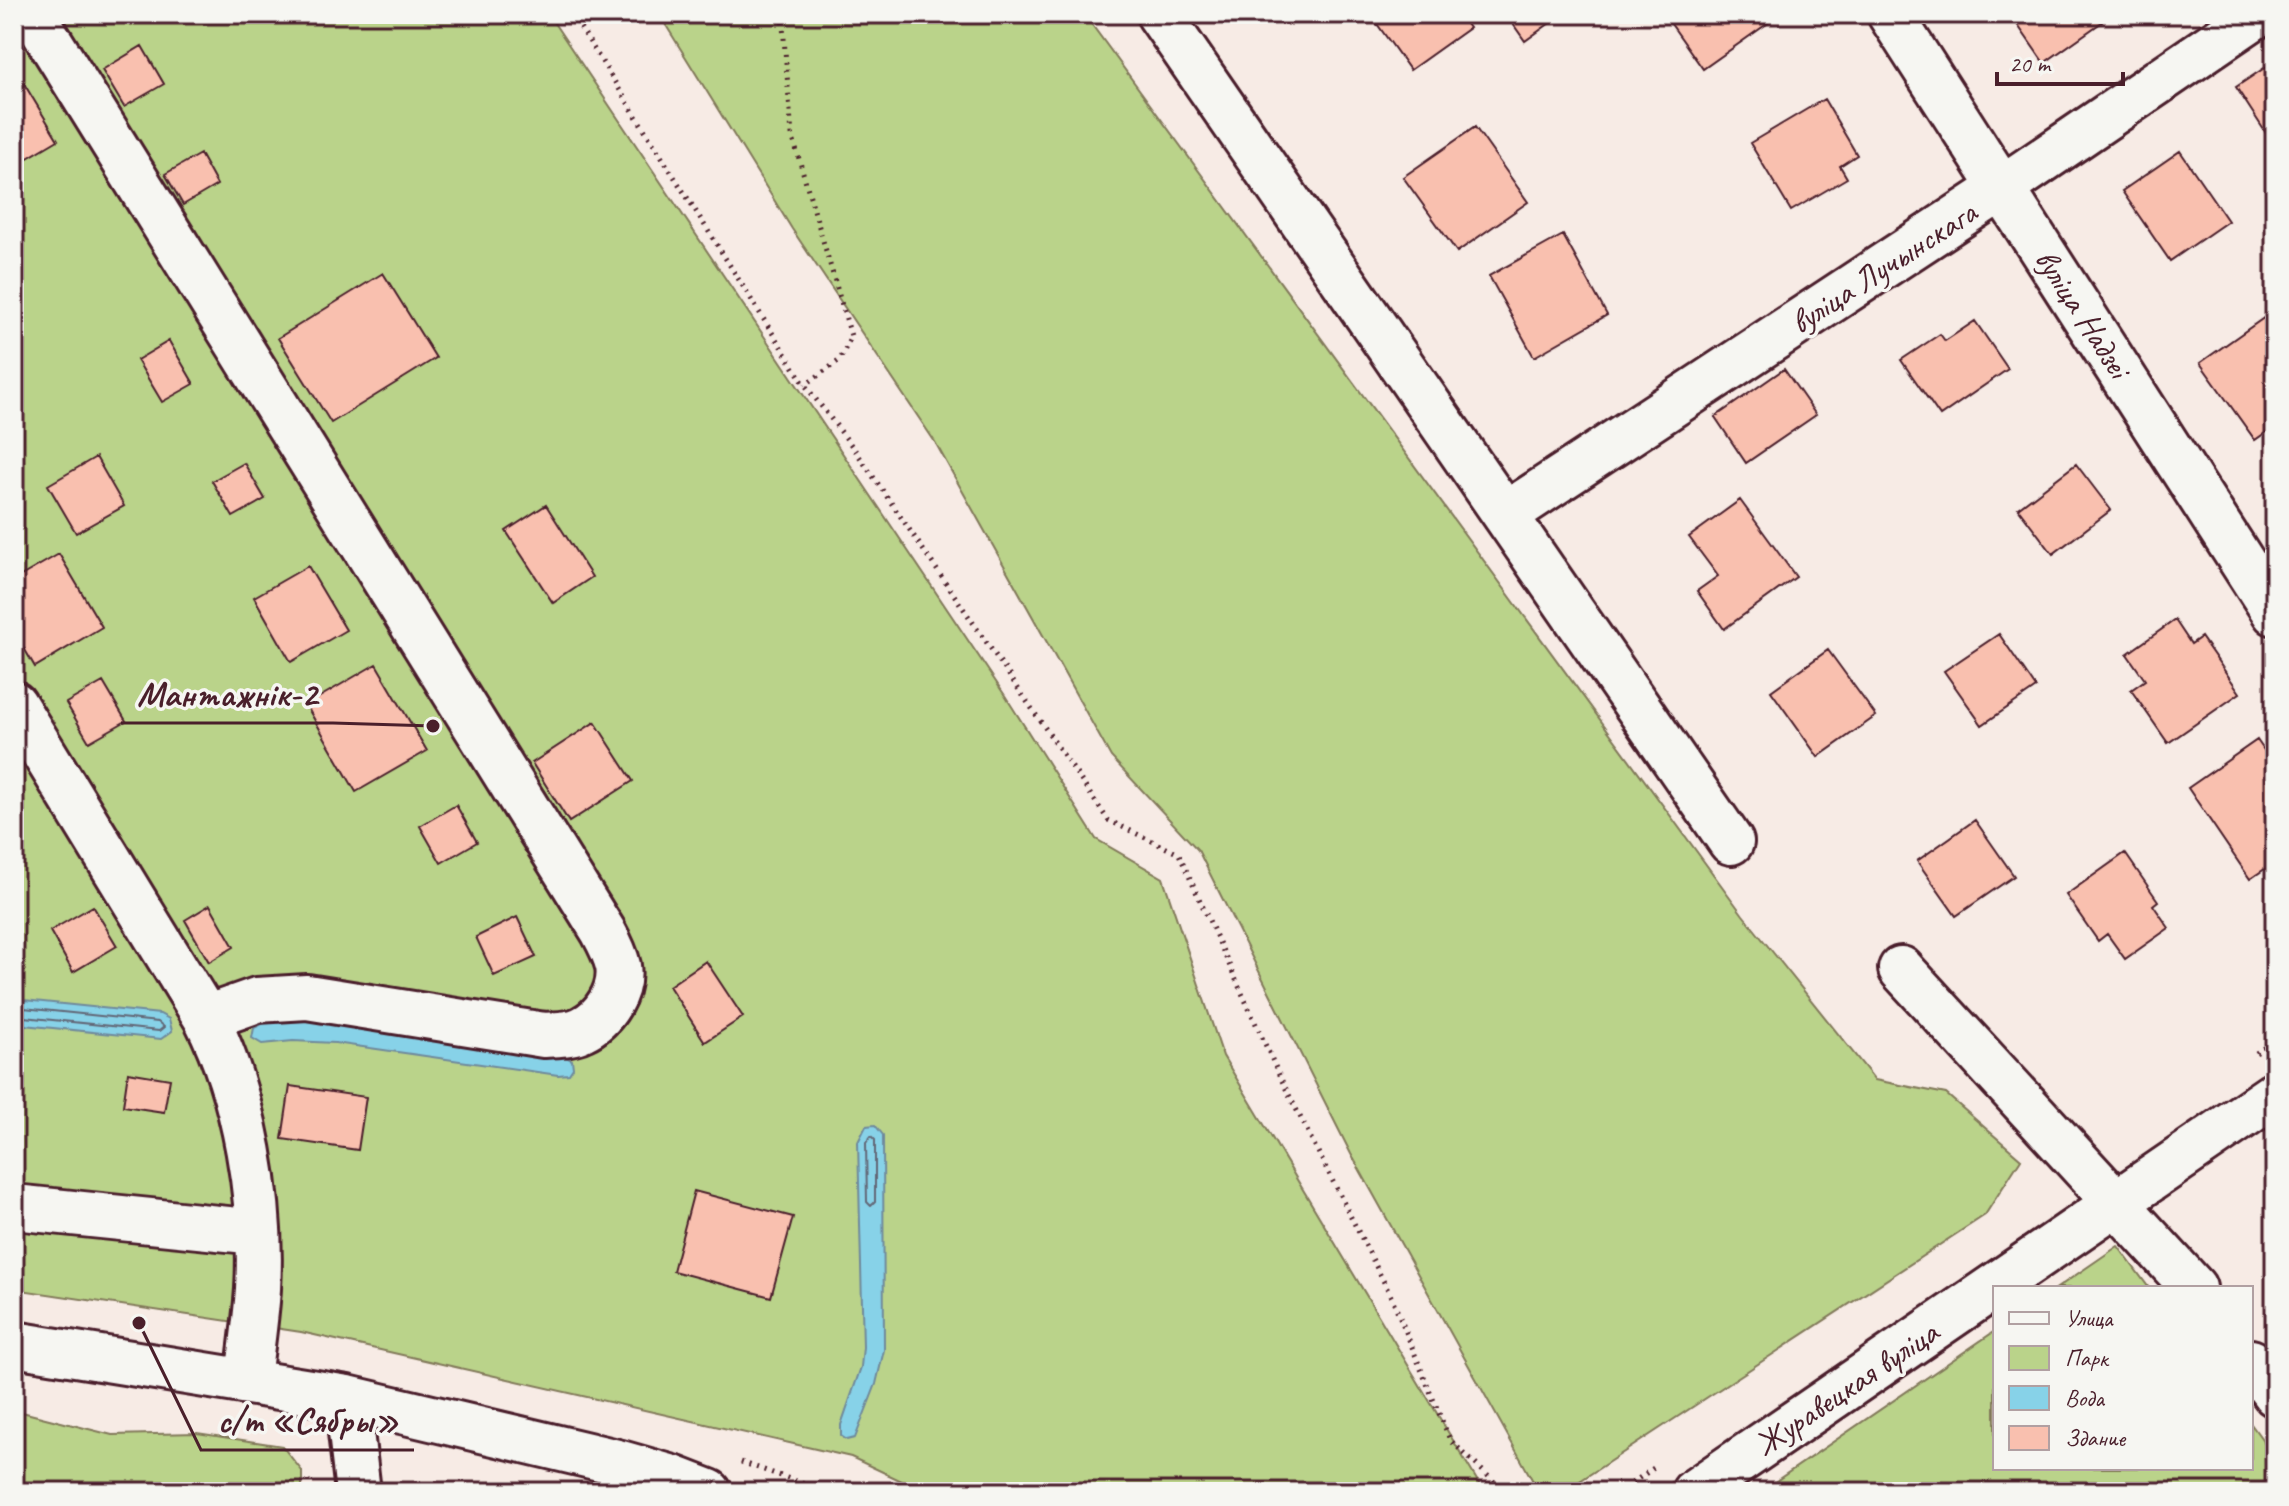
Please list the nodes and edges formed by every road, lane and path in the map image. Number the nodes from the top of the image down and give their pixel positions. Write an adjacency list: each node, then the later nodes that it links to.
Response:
1 (33, 14): 14 (street)
2 (572, 14): 8 (path)
3 (782, 14): 8 (path)
4 (1890, 14): 7 (street, вуліца Надзеі)
5 (2258, 14): 7 (street, вуліца Лучынскага)
6 (1179, 21): 9 (street)
7 (2002, 188): 9 (street, вуліца Лучынскага); 10 (street, вуліца Надзеі)
8 (805, 385): 29 (path)
9 (1505, 515): 12 (street)
10 (2275, 613)
11 (14, 704): 14 (street)
12 (1731, 842)
13 (1901, 969): 16 (street)
14 (206, 1018): 18 (street)
15 (2275, 1094): 16 (street, Журавецкая вуліца)
16 (2117, 1203): 19 (street, Журавецкая вуліца); 20 (street)
17 (14, 1207): 18 (street)
18 (257, 1232): 24 (street)
19 (1996, 1286)
20 (2192, 1286)
21 (1993, 1288): 30 (street, Журавецкая вуліца)
22 (14, 1344): 24 (street)
23 (2253, 1365): 25 (street)
24 (248, 1381): 26 (street)
25 (2275, 1394)
26 (347, 1398): 27 (street); 28 (street)
27 (358, 1492)
28 (709, 1492)
29 (1505, 1492)
30 (1694, 1492)

